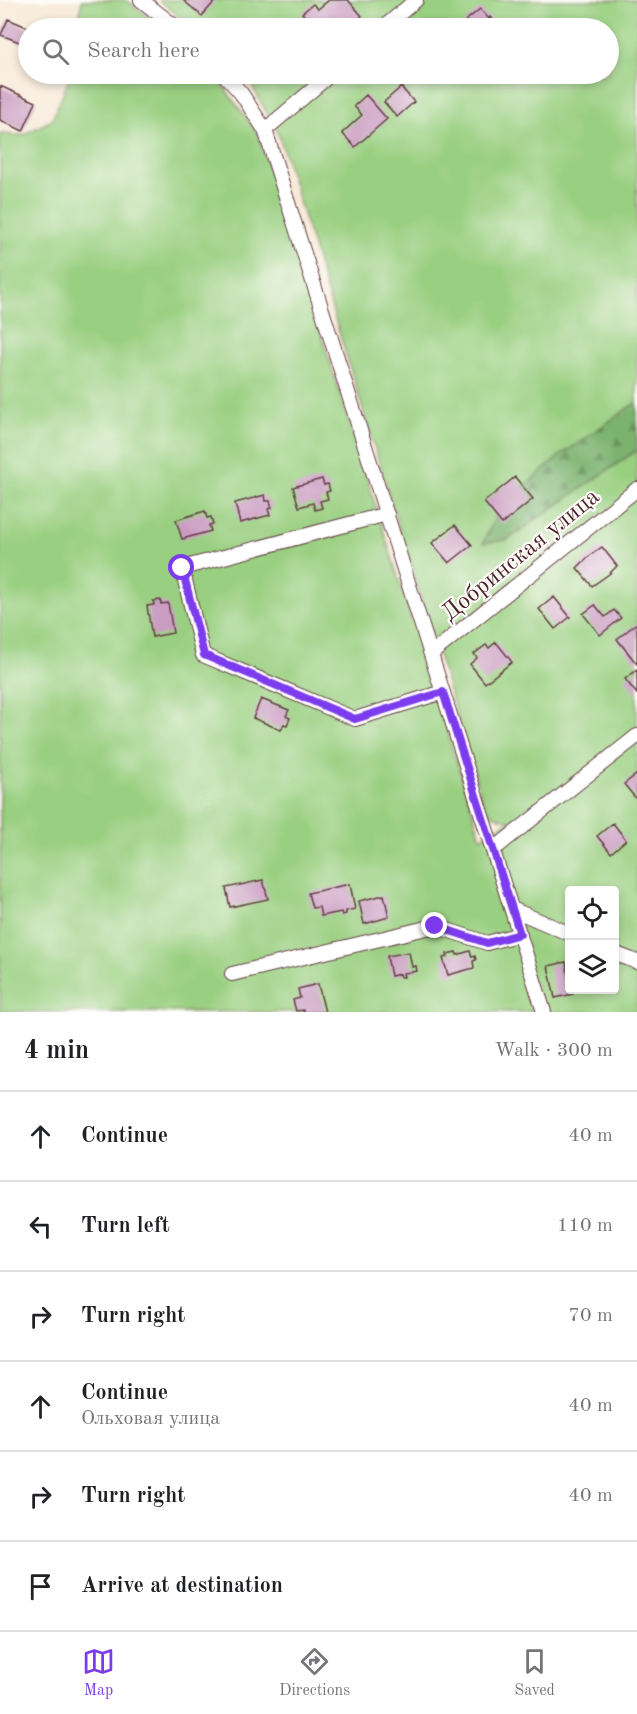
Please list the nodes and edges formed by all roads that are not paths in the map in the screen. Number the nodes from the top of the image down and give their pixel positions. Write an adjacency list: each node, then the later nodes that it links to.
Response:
1 (141, 0): 3 (street)
2 (416, 0): 4 (street)
3 (164, 18)
4 (395, 18)
5 (233, 84): 7 (street)
6 (319, 84): 7 (street)
7 (265, 130): 9 (street)
8 (637, 489): 10 (street, Добринская улица)
9 (387, 514): 10 (street); 11 (street)
10 (431, 654): 11 (street)
11 (443, 692): 13 (street)
12 (637, 736): 13 (street)
13 (493, 850): 14 (street)
14 (512, 909): 15 (street); 16 (street)
15 (565, 932)
16 (520, 934): 19 (street); 20 (street)
17 (619, 955): 18 (street)
18 (637, 962)
19 (232, 974)
20 (544, 1012)

